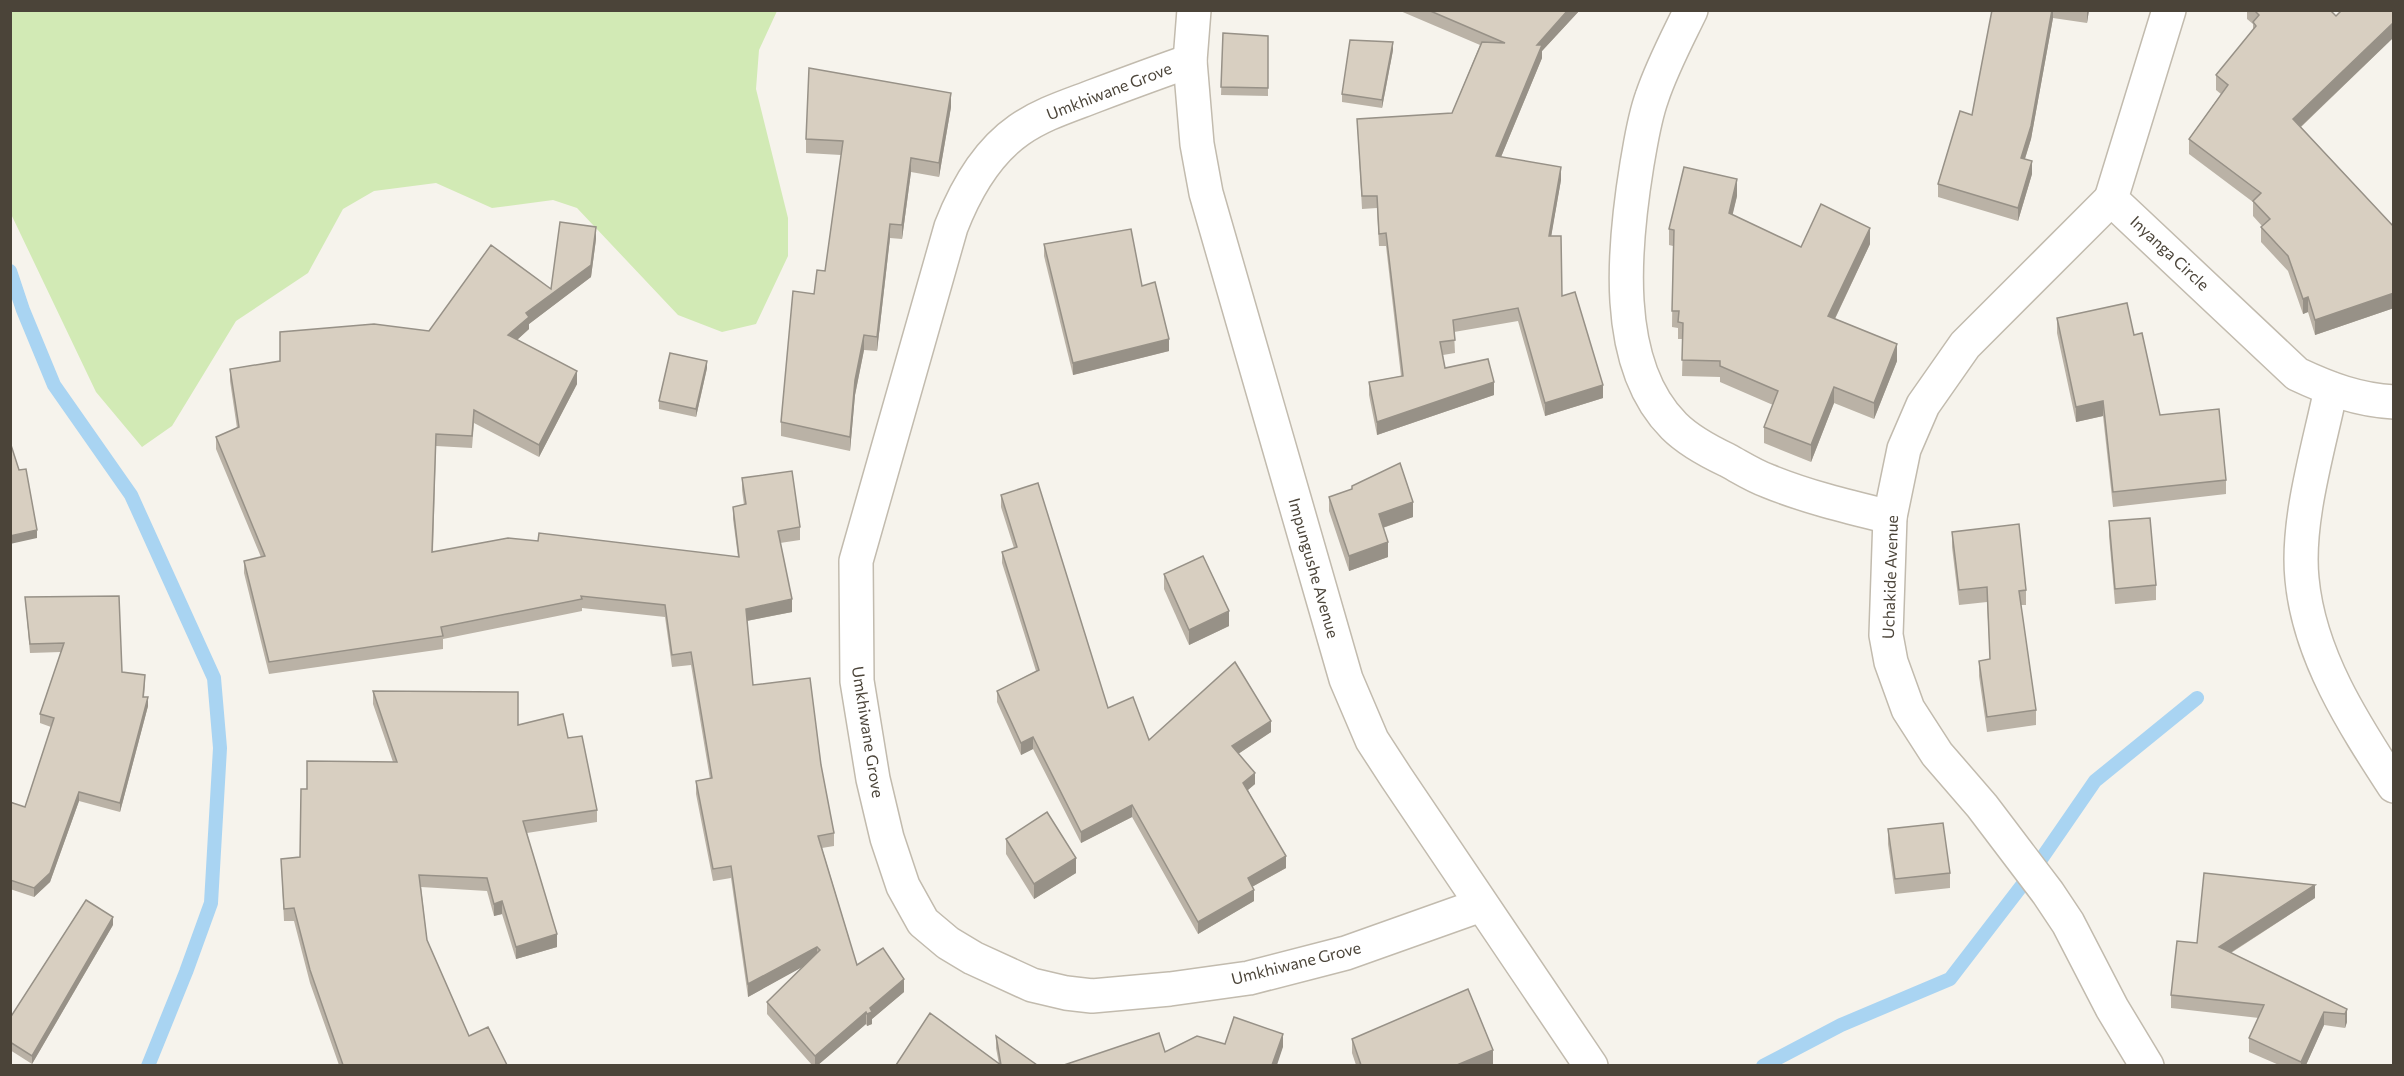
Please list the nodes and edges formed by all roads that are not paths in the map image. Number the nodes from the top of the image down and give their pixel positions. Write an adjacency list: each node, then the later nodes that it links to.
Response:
1 (1194, 10): 4 (street, Impungushe Avenue)
2 (1691, 10): 8 (street)
3 (2169, 10): 5 (street)
4 (1190, 61): 10 (street, Impungushe Avenue); 10 (street, Umkhiwane Grove)
5 (2111, 199): 6 (street, Inyanga Circle); 8 (street, Uchakide Avenue)
6 (2331, 389): 7 (street, Inyanga Circle); 9 (street)
7 (2394, 402)
8 (1890, 517): 12 (street, Uchakide Avenue)
9 (2394, 786)
10 (1481, 905): 11 (street, Impungushe Avenue)
11 (1591, 1065)
12 (2147, 1065)

